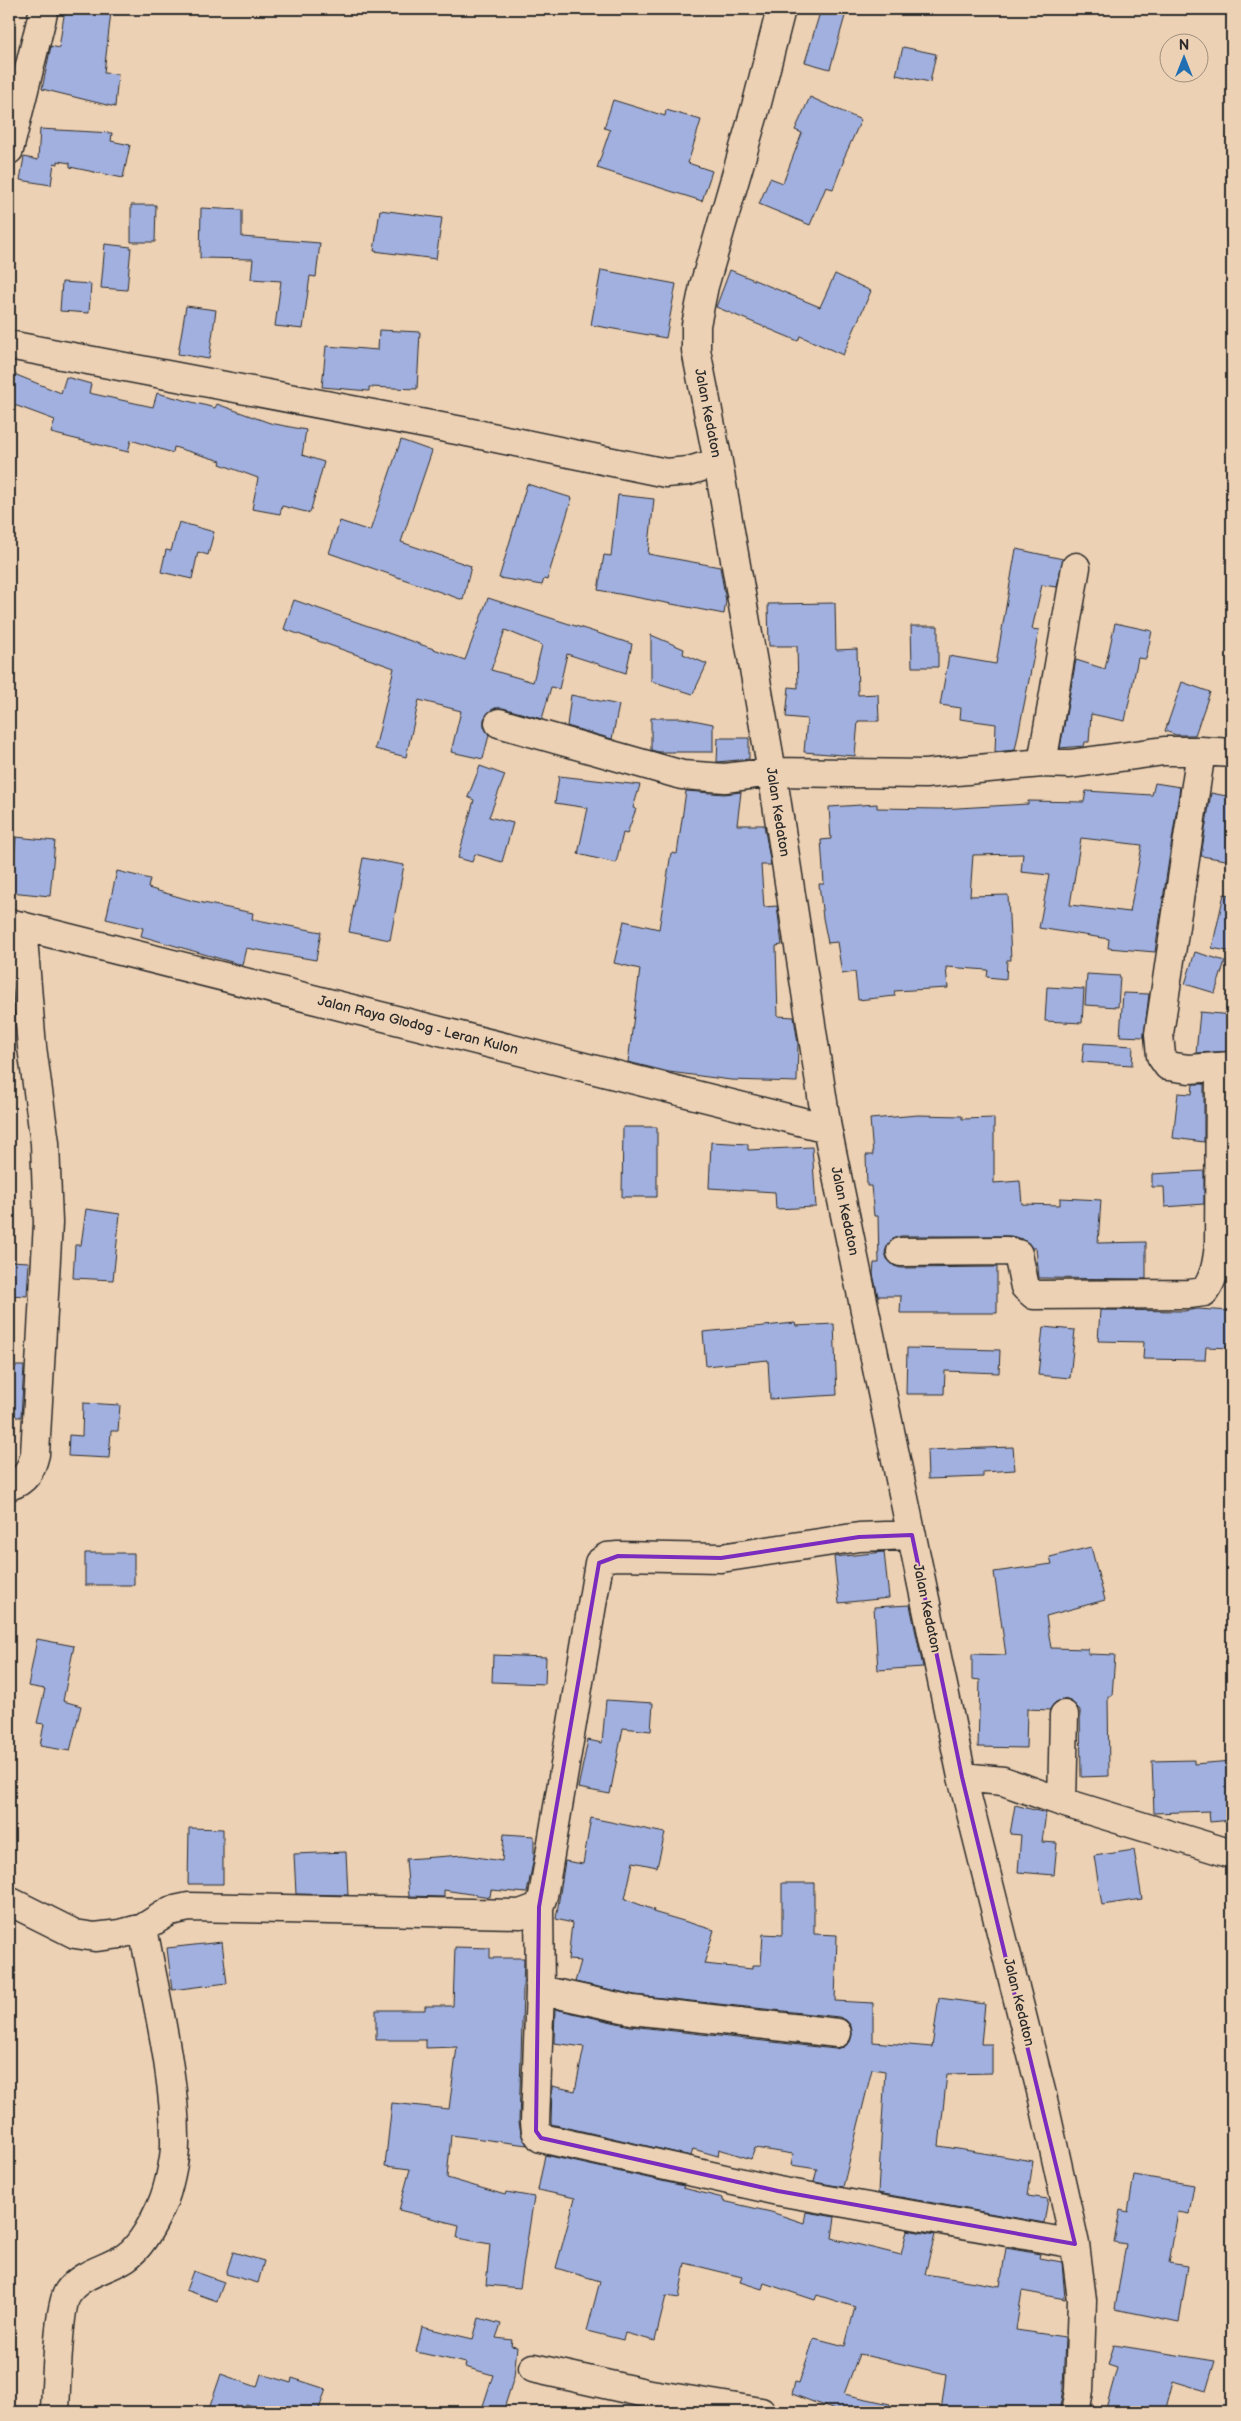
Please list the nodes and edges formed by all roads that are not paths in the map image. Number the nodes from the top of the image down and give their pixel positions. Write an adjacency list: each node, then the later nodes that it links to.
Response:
1 (44, 9): 3 (street)
2 (782, 9): 5 (street, Jalan Kedaton)
3 (9, 150)
4 (9, 345): 5 (street)
5 (718, 462): 11 (street, Jalan Kedaton)
6 (1076, 568): 10 (street)
7 (500, 723): 11 (street)
8 (1201, 750): 9 (street); 10 (street); 13 (street)
9 (1232, 753)
10 (1042, 763): 11 (street)
11 (772, 772): 14 (street, Jalan Kedaton)
12 (15, 924): 14 (street, Jalan Raya Glodog - Leran Kulon); 16 (street)
13 (1226, 1067): 15 (street)
14 (827, 1128): 17 (street, Jalan Kedaton)
15 (901, 1252)
16 (9, 1486)
17 (912, 1535): 19 (street, Jalan Kedaton); 23 (street)
18 (1064, 1715): 20 (street)
19 (962, 1777): 20 (street); 27 (street, Jalan Kedaton)
20 (1062, 1802): 21 (street)
21 (1232, 1854)
22 (9, 1901): 24 (street)
23 (539, 1907): 24 (street); 25 (street)
24 (143, 1928): 29 (street)
25 (540, 1990): 26 (street); 27 (street)
26 (837, 2033)
27 (1075, 2244): 31 (street, Jalan Kedaton)
28 (533, 2368): 30 (street)
29 (55, 2412)
30 (761, 2412)
31 (1075, 2412)

